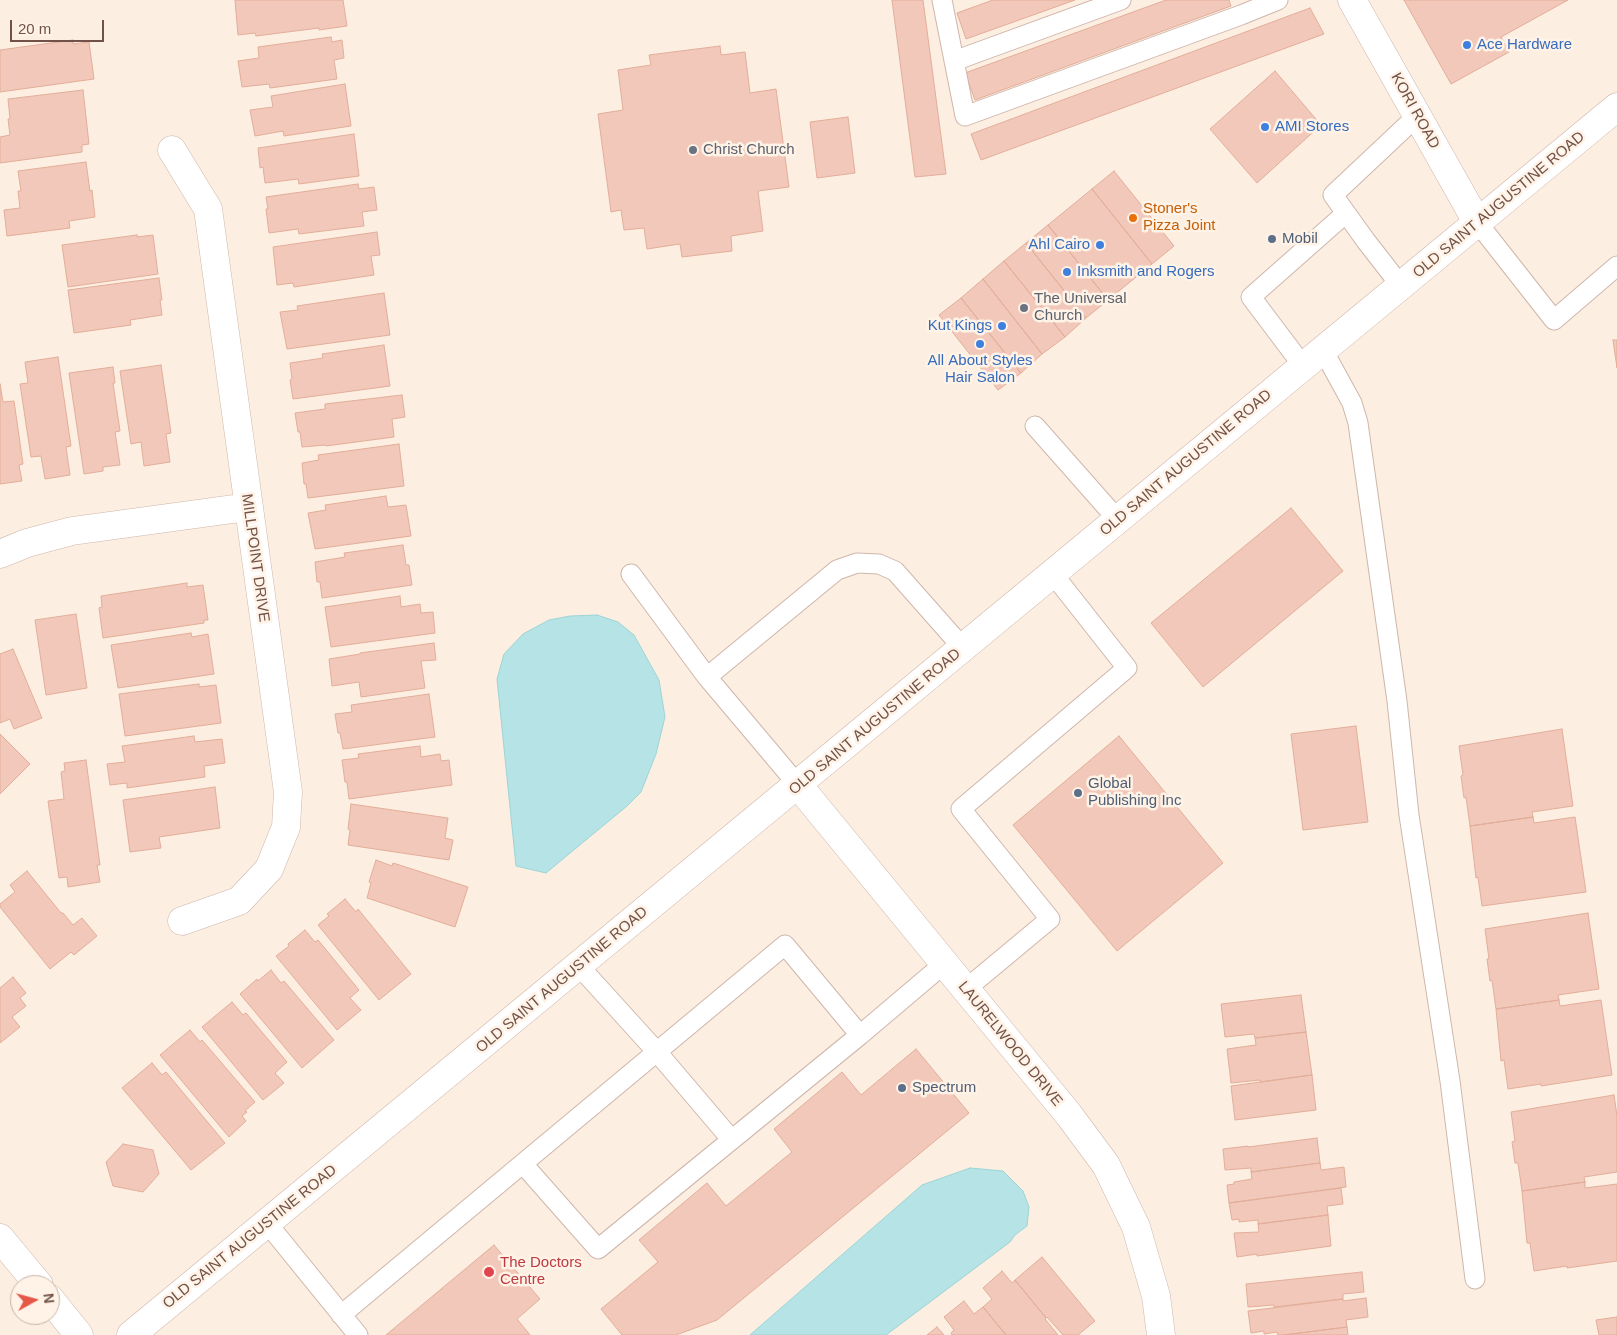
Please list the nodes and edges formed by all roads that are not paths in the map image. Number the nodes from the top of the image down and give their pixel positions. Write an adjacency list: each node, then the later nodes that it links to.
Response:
1 (943, 0): 6 (lane)
2 (1121, 0): 6 (lane)
3 (1278, 0): 5 (lane)
4 (1352, 0): 8 (street, KORI ROAD)
5 (1254, 4): 6 (lane)
6 (954, 61)
7 (1617, 107): 11 (street, OLD SAINT AUGUSTINE ROAD)
8 (1418, 116): 10 (lane); 11 (street, KORI ROAD)
9 (172, 150): 16 (street, MILLPOINT DRIVE)
10 (1346, 213): 13 (lane); 14 (lane)
11 (1477, 222): 12 (lane); 13 (street, OLD SAINT AUGUSTINE ROAD)
12 (1617, 266)
13 (1401, 286): 14 (street, OLD SAINT AUGUSTINE ROAD)
14 (1313, 358): 17 (street, OLD SAINT AUGUSTINE ROAD); 35 (lane)
15 (1035, 426): 17 (lane)
16 (248, 507): 18 (street); 24 (street, MILLPOINT DRIVE)
17 (1118, 520): 20 (street, OLD SAINT AUGUSTINE ROAD)
18 (0, 554)
19 (630, 574): 22 (lane)
20 (1053, 574): 21 (street, OLD SAINT AUGUSTINE ROAD); 27 (lane)
21 (963, 648): 22 (lane); 23 (street, OLD SAINT AUGUSTINE ROAD)
22 (707, 677): 23 (lane)
23 (798, 785): 25 (street, LAURELWOOD DRIVE); 26 (street, OLD SAINT AUGUSTINE ROAD)
24 (182, 921)
25 (945, 963): 27 (street, LAURELWOOD DRIVE); 28 (lane)
26 (579, 966): 29 (lane); 32 (street, OLD SAINT AUGUSTINE ROAD)
27 (966, 989): 41 (street, LAURELWOOD DRIVE)
28 (860, 1035): 29 (lane); 30 (lane)
29 (657, 1052): 30 (lane); 31 (lane)
30 (731, 1139): 31 (lane)
31 (523, 1164): 37 (lane)
32 (267, 1223): 37 (lane); 39 (street, OLD SAINT AUGUSTINE ROAD)
33 (0, 1238): 34 (street)
34 (31, 1275)
35 (1475, 1279)
36 (60, 1311): 38 (street)
37 (341, 1314): 40 (lane)
38 (79, 1335)
39 (131, 1335)
40 (358, 1335)
41 (1161, 1335)

